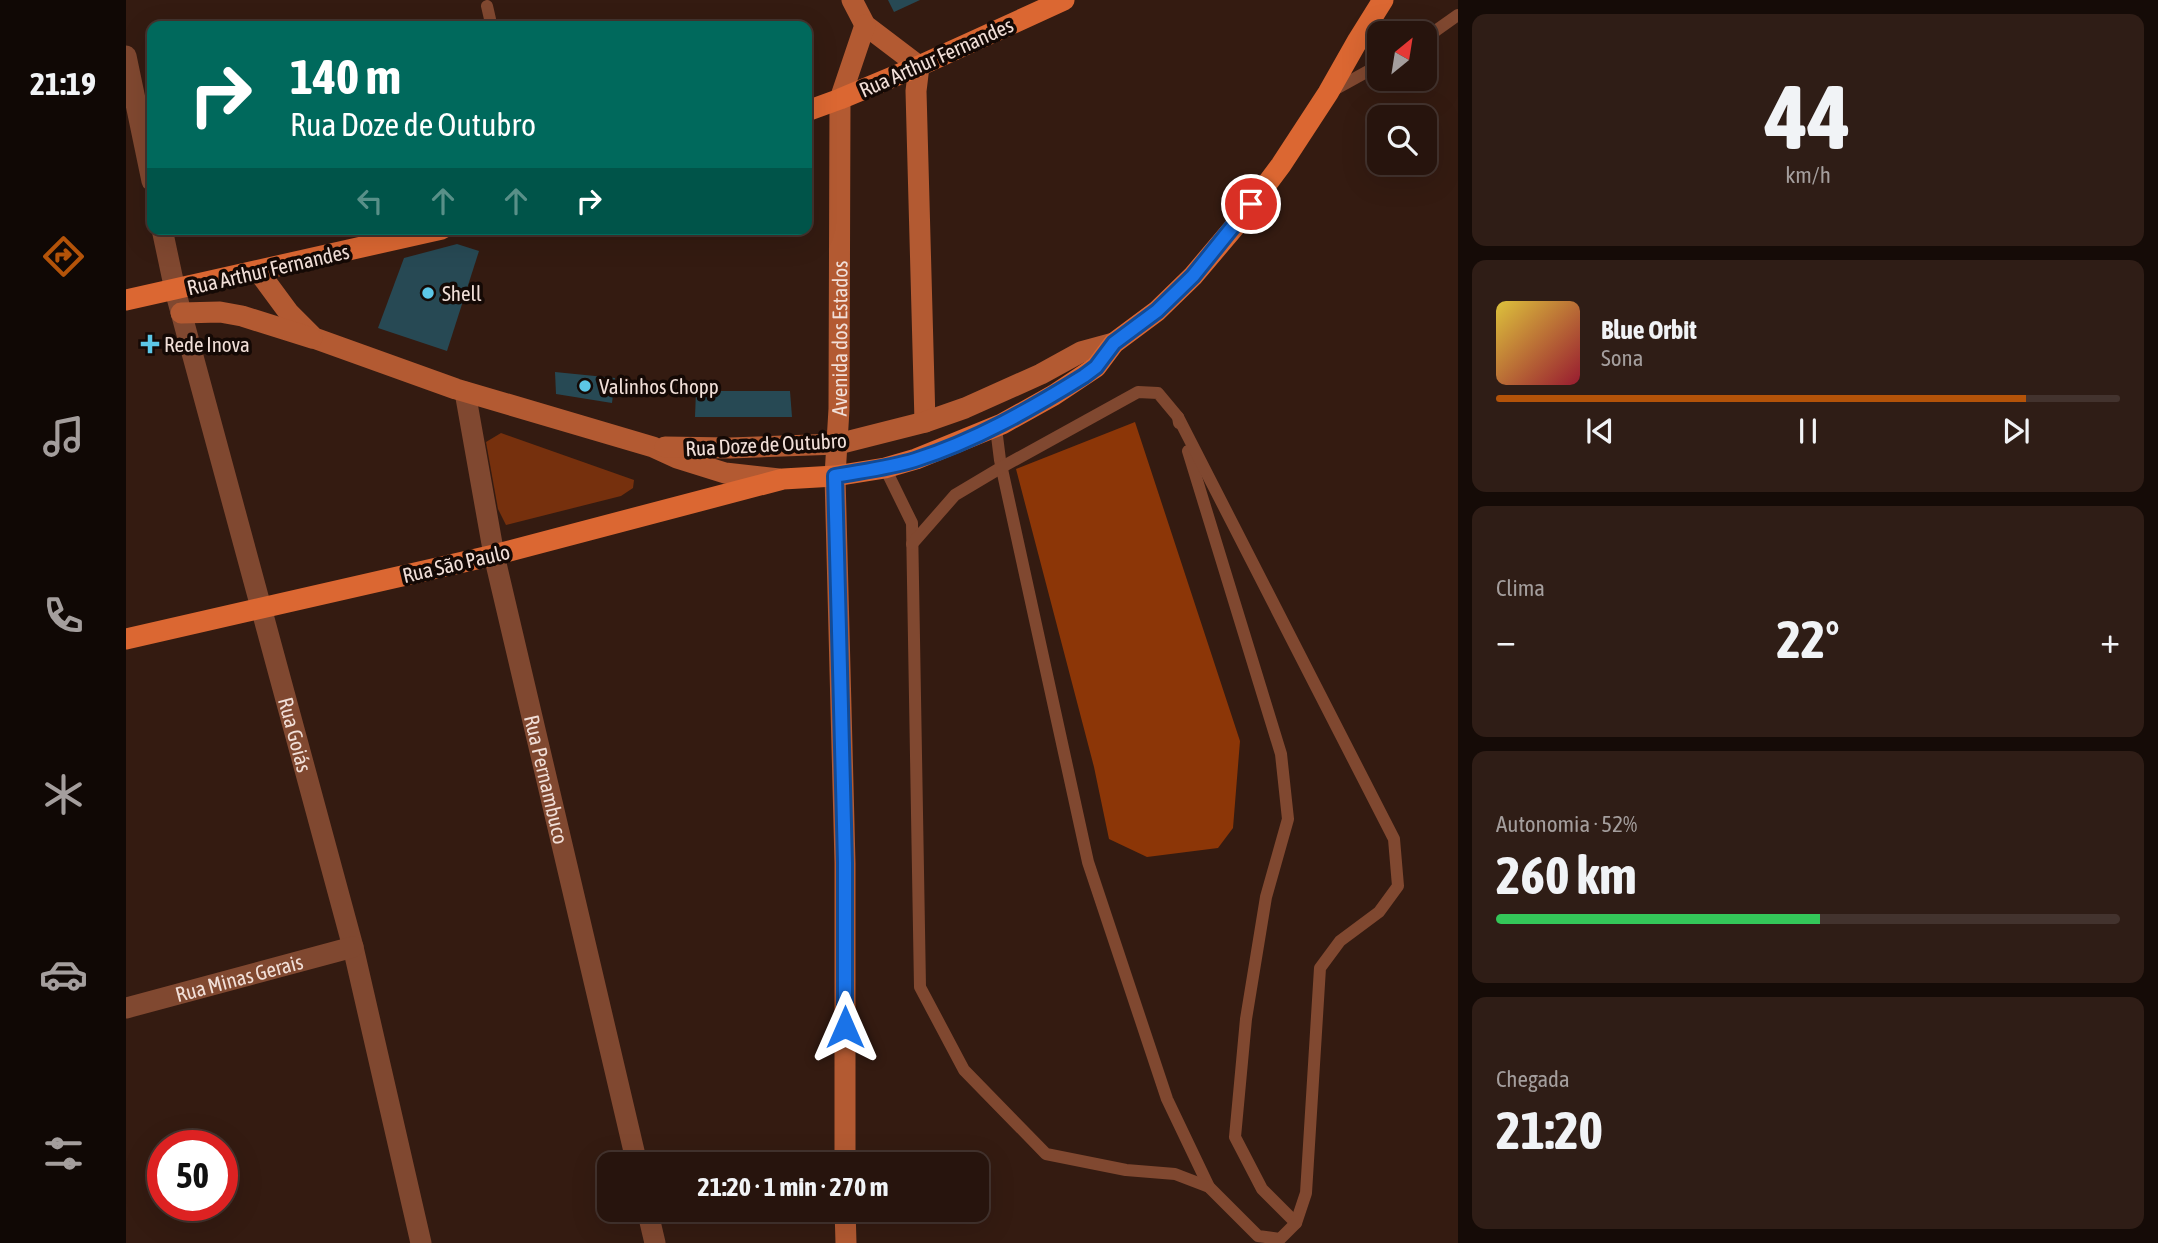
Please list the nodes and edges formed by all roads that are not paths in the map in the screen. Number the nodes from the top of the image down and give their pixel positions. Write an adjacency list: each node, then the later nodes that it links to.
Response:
1 (852, 0): 7 (main road)
2 (1064, 0): 10 (main road, Rua Arthur Fernandes)
3 (1383, 0): 12 (main road)
4 (487, 5): 6 (lane)
5 (1458, 15): 8 (lane)
6 (489, 19)
7 (865, 25): 10 (main road); 13 (main road, Avenida dos Estados)
8 (1437, 30)
9 (126, 56): 15 (street)
10 (919, 66): 13 (main road, Rua Arthur Fernandes); 26 (main road)
11 (1367, 72): 12 (lane)
12 (1328, 93): 23 (main road)
13 (840, 99): 14 (main road, Rua Arthur Fernandes); 28 (main road, Avenida dos Estados)
14 (812, 109)
15 (147, 157)
16 (163, 235): 19 (street, Rua Goiás)
17 (416, 235): 18 (main road, Rua Arthur Fernandes)
18 (258, 271): 19 (main road, Rua Arthur Fernandes); 22 (main road, Rua Doze de Outubro)
19 (175, 290): 20 (main road, Rua Arthur Fernandes); 21 (street, Rua Goiás)
20 (126, 300)
21 (181, 313): 22 (main road); 36 (street, Rua Goiás)
22 (314, 338): 24 (main road, Rua Doze de Outubro)
23 (1114, 343): 26 (main road, Rua Doze de Outubro); 27 (main road, Rua Doze de Outubro)
24 (466, 392): 29 (main road, Rua Doze de Outubro); 35 (street, Rua Pernambuco)
25 (1178, 417): 30 (lane); 45 (lane); 45 (lane)
26 (925, 422): 28 (main road, Rua Doze de Outubro)
27 (996, 428): 30 (lane); 31 (main road, Rua Doze de Outubro)
28 (838, 444): 29 (main road, Rua Doze de Outubro); 32 (main road, Avenida dos Estados)
29 (653, 447): 33 (main road, Rua Doze de Outubro)
30 (1002, 467): 34 (lane); 42 (lane)
31 (885, 468): 32 (main road, Rua Doze de Outubro); 34 (lane)
32 (835, 476): 33 (main road, Rua Doze de Outubro); 41 (main road, Avenida dos Estados)
33 (783, 479): 35 (main road, Rua São Paulo)
34 (912, 544): 42 (lane)
35 (494, 555): 36 (main road, Rua São Paulo); 40 (street, Rua Pernambuco)
36 (261, 608): 37 (main road, Rua São Paulo); 38 (street, Rua Goiás)
37 (126, 639)
38 (353, 947): 39 (street, Rua Minas Gerais); 47 (street, Rua Goiás)
39 (126, 1008)
40 (634, 1152)
41 (845, 1152)
42 (1209, 1187): 46 (lane)
43 (650, 1222): 48 (street)
44 (845, 1222): 49 (main road)
45 (1296, 1223): 46 (lane)
46 (1261, 1240)
47 (421, 1243)
48 (655, 1243)
49 (846, 1243)

